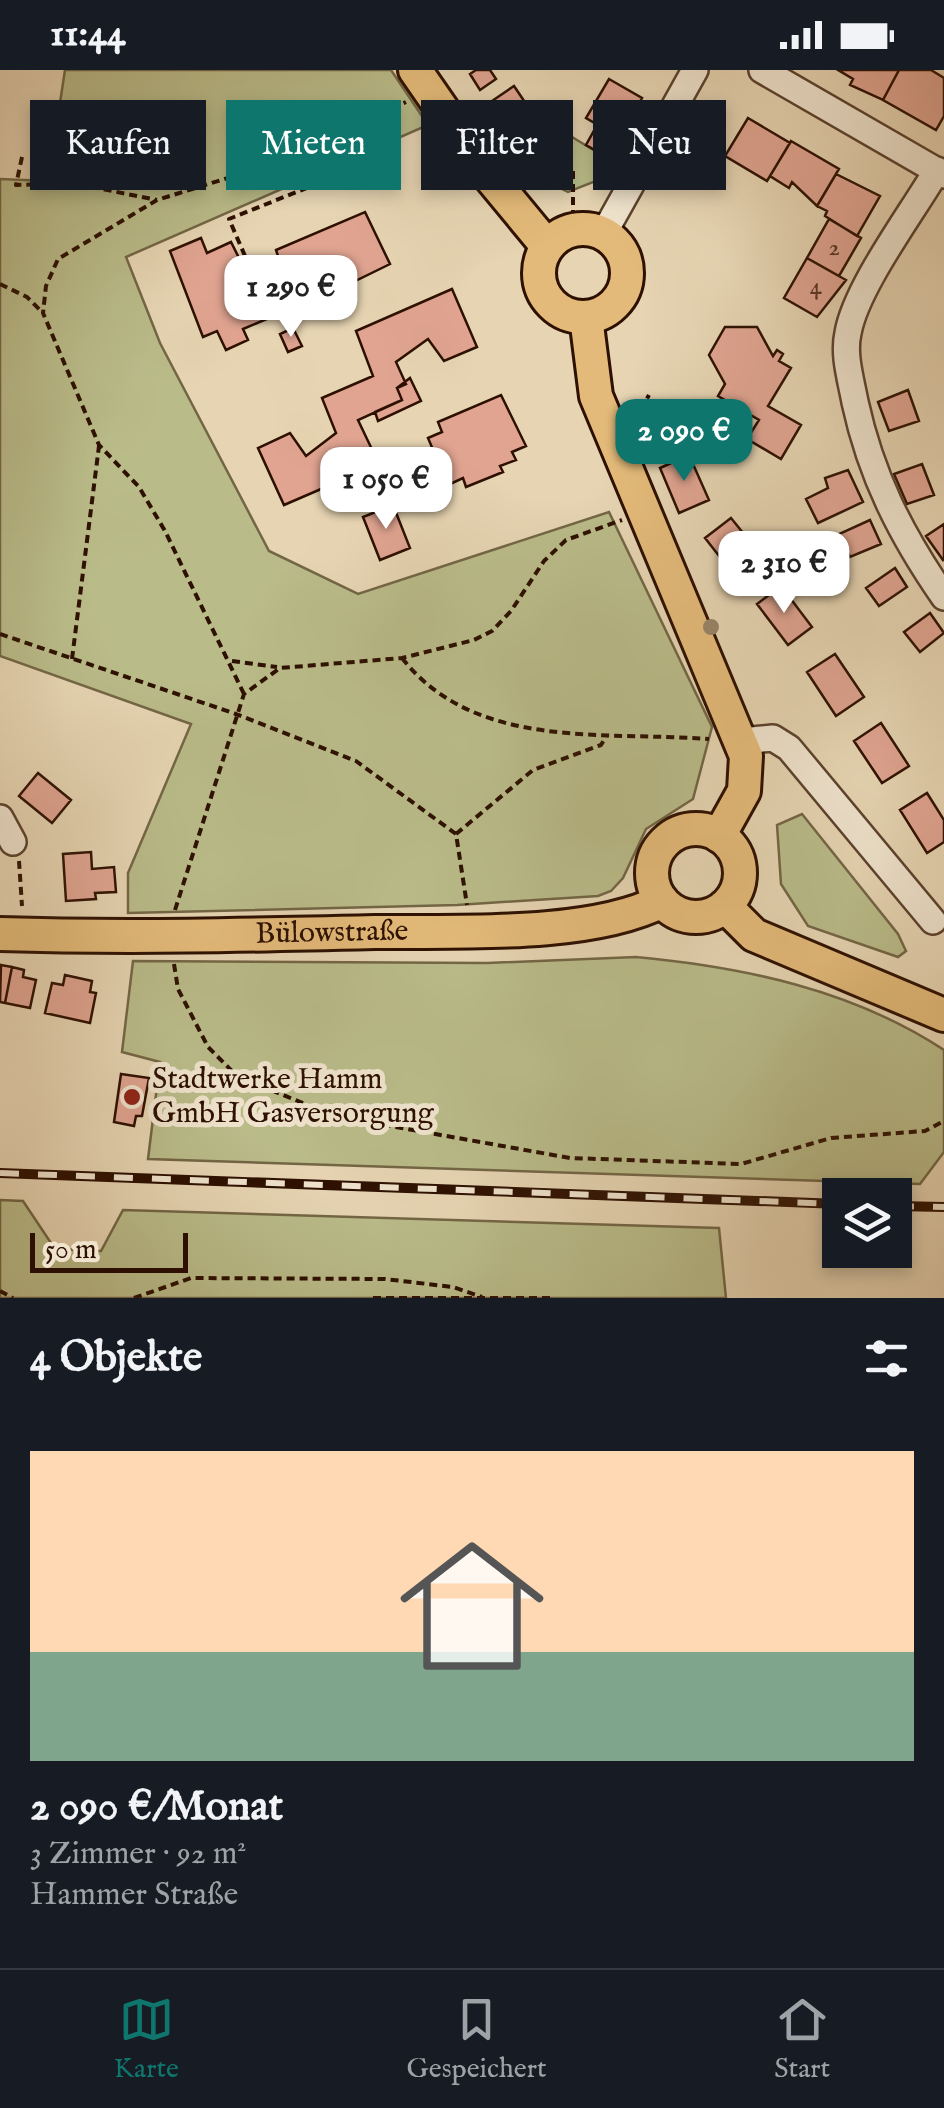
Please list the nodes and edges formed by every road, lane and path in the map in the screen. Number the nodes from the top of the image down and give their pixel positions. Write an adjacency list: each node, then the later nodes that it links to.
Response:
1 (695, 70): 9 (street)
2 (762, 70): 6 (street)
3 (421, 80): 8 (path); 9 (main road)
4 (22, 157): 8 (path)
5 (573, 171): 9 (path)
6 (940, 172): 16 (street)
7 (304, 190): 10 (path)
8 (157, 200): 12 (path)
9 (574, 236): 13 (main road); 13 (main road)
10 (246, 256)
11 (0, 284): 12 (path)
12 (43, 312): 14 (path)
13 (586, 317): 15 (main road)
14 (99, 445): 19 (path); 20 (path)
15 (645, 513): 18 (path); 25 (main road)
16 (944, 597)
17 (0, 634): 19 (path)
18 (402, 658): 21 (path); 24 (path)
19 (72, 659): 23 (path)
20 (232, 661): 21 (path); 22 (path)
21 (280, 668): 22 (path)
22 (244, 694): 23 (path)
23 (236, 714): 27 (path); 35 (path)
24 (607, 735): 25 (path); 27 (path)
25 (741, 741): 28 (main road); 32 (street)
26 (0, 818): 29 (street)
27 (456, 834): 33 (path)
28 (719, 836): 30 (main road); 31 (main road)
29 (14, 842): 34 (path)
30 (662, 901): 31 (main road); 33 (main road, Bülowstraße)
31 (725, 906): 36 (main road)
32 (933, 921)
33 (469, 930): 35 (main road, Bülowstraße)
34 (11, 934): 35 (main road, Bülowstraße)
35 (169, 936): 37 (path)
36 (944, 1015)
37 (944, 1121)
38 (0, 1290): 39 (path)
39 (13, 1298)
40 (134, 1298): 42 (path)
41 (373, 1298): 42 (path)
42 (482, 1298): 43 (path)
43 (551, 1298)

